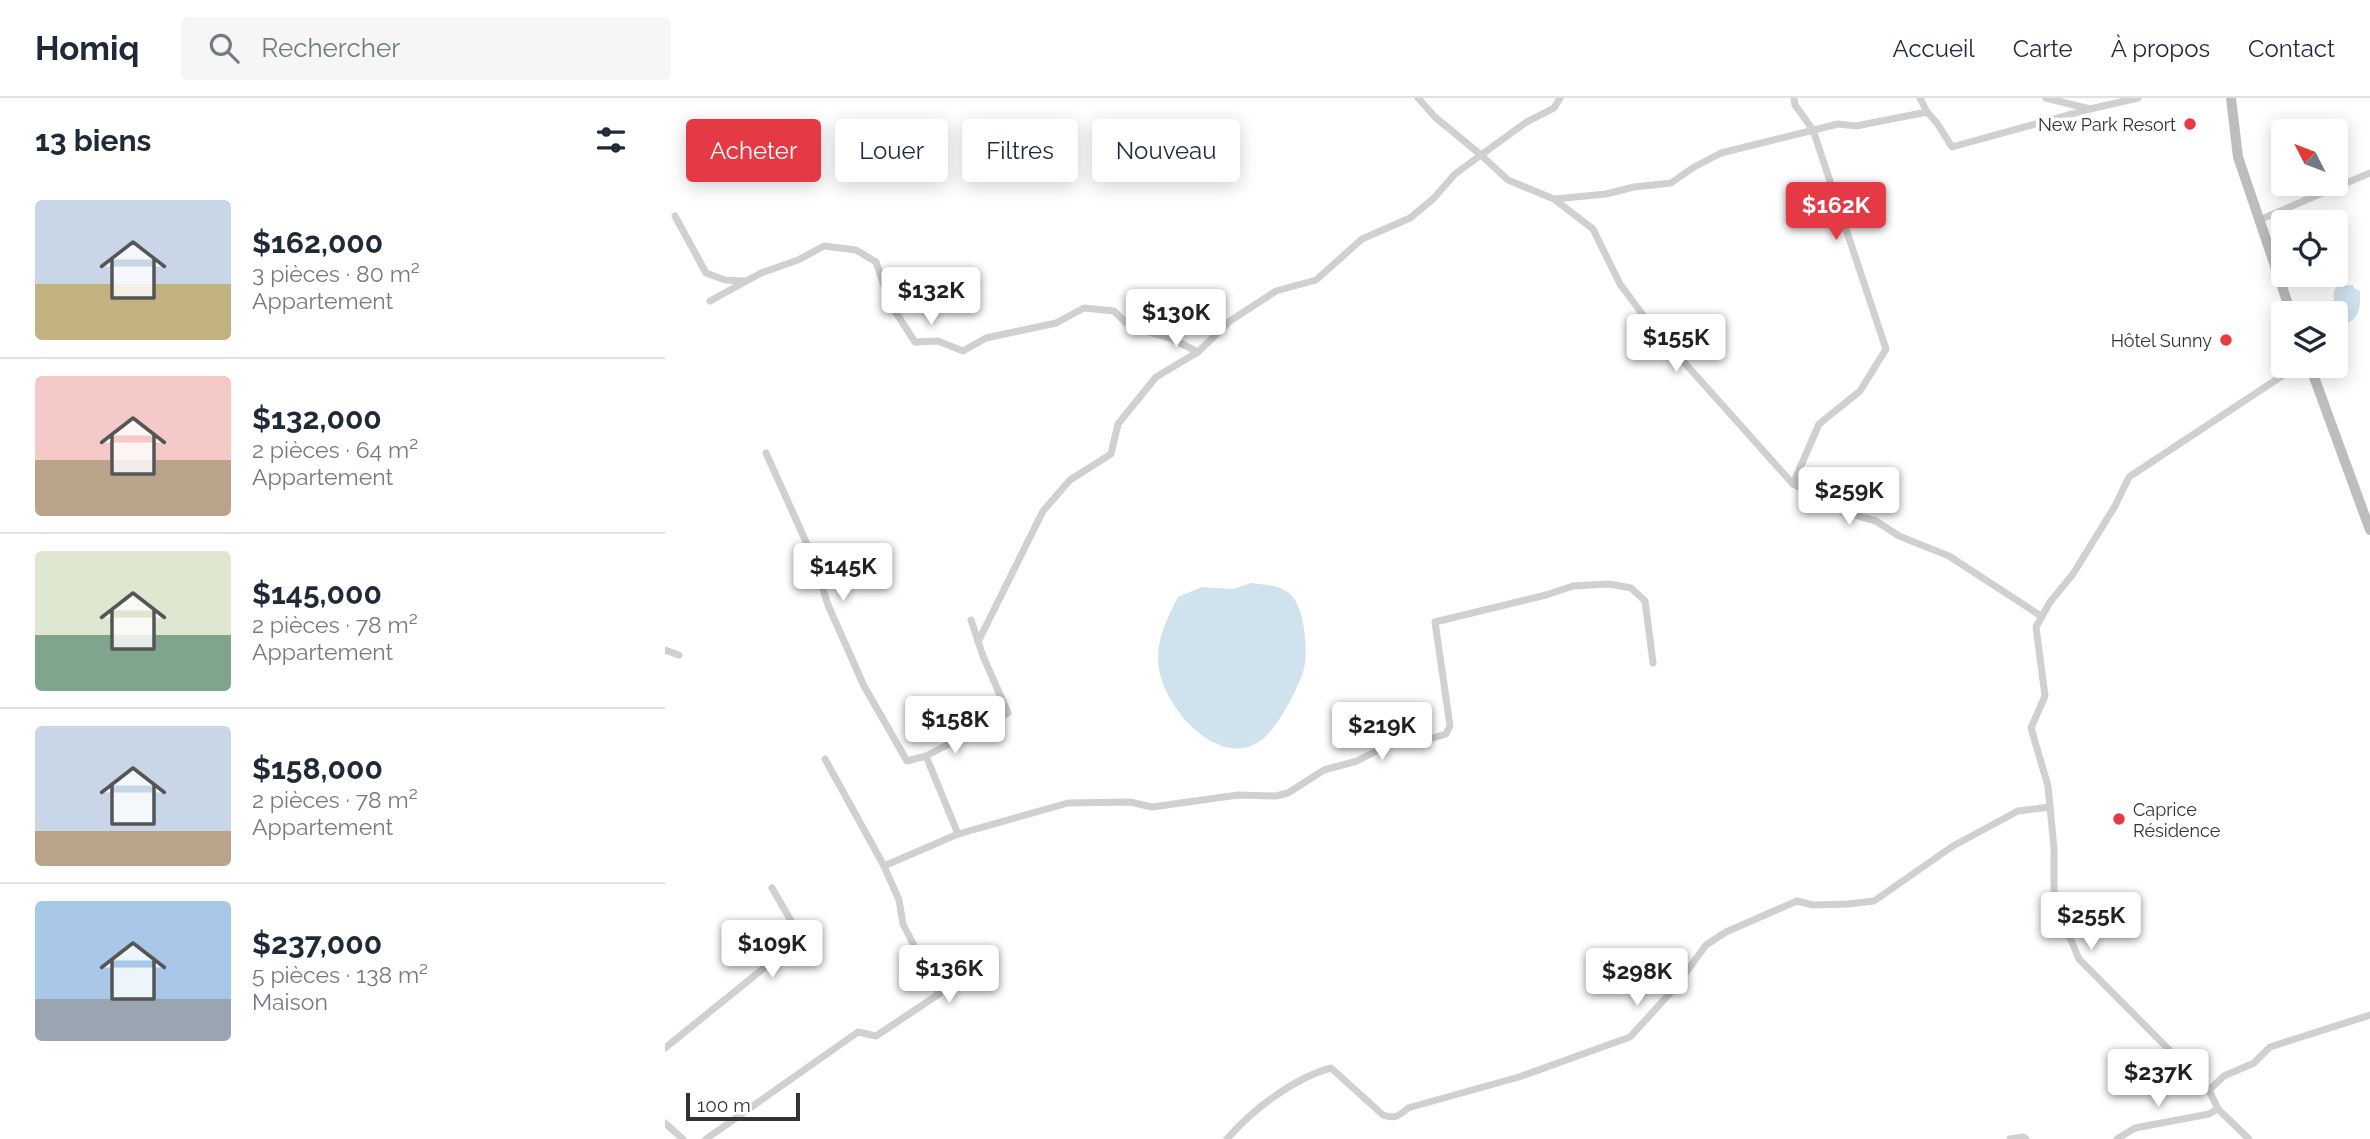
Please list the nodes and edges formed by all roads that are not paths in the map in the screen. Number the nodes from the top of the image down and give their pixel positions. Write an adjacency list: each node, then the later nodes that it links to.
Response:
1 (1418, 98): 11 (street)
2 (1560, 98): 11 (street)
3 (1794, 98): 10 (street)
4 (1920, 98): 9 (street)
5 (2046, 98): 8 (street)
6 (2138, 98): 8 (street)
7 (2231, 98): 15 (main road)
8 (2090, 109): 9 (street)
9 (1927, 112): 10 (street)
10 (1813, 130): 13 (street); 23 (street)
11 (1481, 155): 13 (street); 19 (street)
12 (2370, 173): 15 (street)
13 (1555, 199): 23 (street)
14 (675, 216): 16 (street)
15 (2259, 220): 18 (main road)
16 (744, 281): 17 (street); 19 (street)
17 (710, 301)
18 (2287, 301)
19 (1198, 352): 27 (street)
20 (2279, 378): 25 (street)
21 (2314, 378): 24 (main road)
22 (766, 453): 31 (street)
23 (1793, 484): 25 (street)
24 (2370, 530)
25 (2041, 616): 33 (street)
26 (971, 620): 27 (street)
27 (978, 642): 31 (street)
28 (665, 650): 29 (street)
29 (679, 655)
30 (1653, 663): 34 (street)
31 (926, 755): 34 (street)
32 (825, 759): 35 (street)
33 (2050, 807): 39 (street); 44 (street)
34 (958, 834): 35 (street)
35 (884, 866): 43 (street)
36 (772, 888): 38 (street)
37 (2370, 1015): 39 (street)
38 (665, 1048)
39 (2209, 1090): 40 (street)
40 (2218, 1109): 47 (street); 48 (street)
41 (665, 1123): 42 (street)
42 (683, 1139)
43 (706, 1139)
44 (1227, 1139)
45 (2010, 1139): 46 (street)
46 (2026, 1139)
47 (2117, 1139)
48 (2249, 1139)

